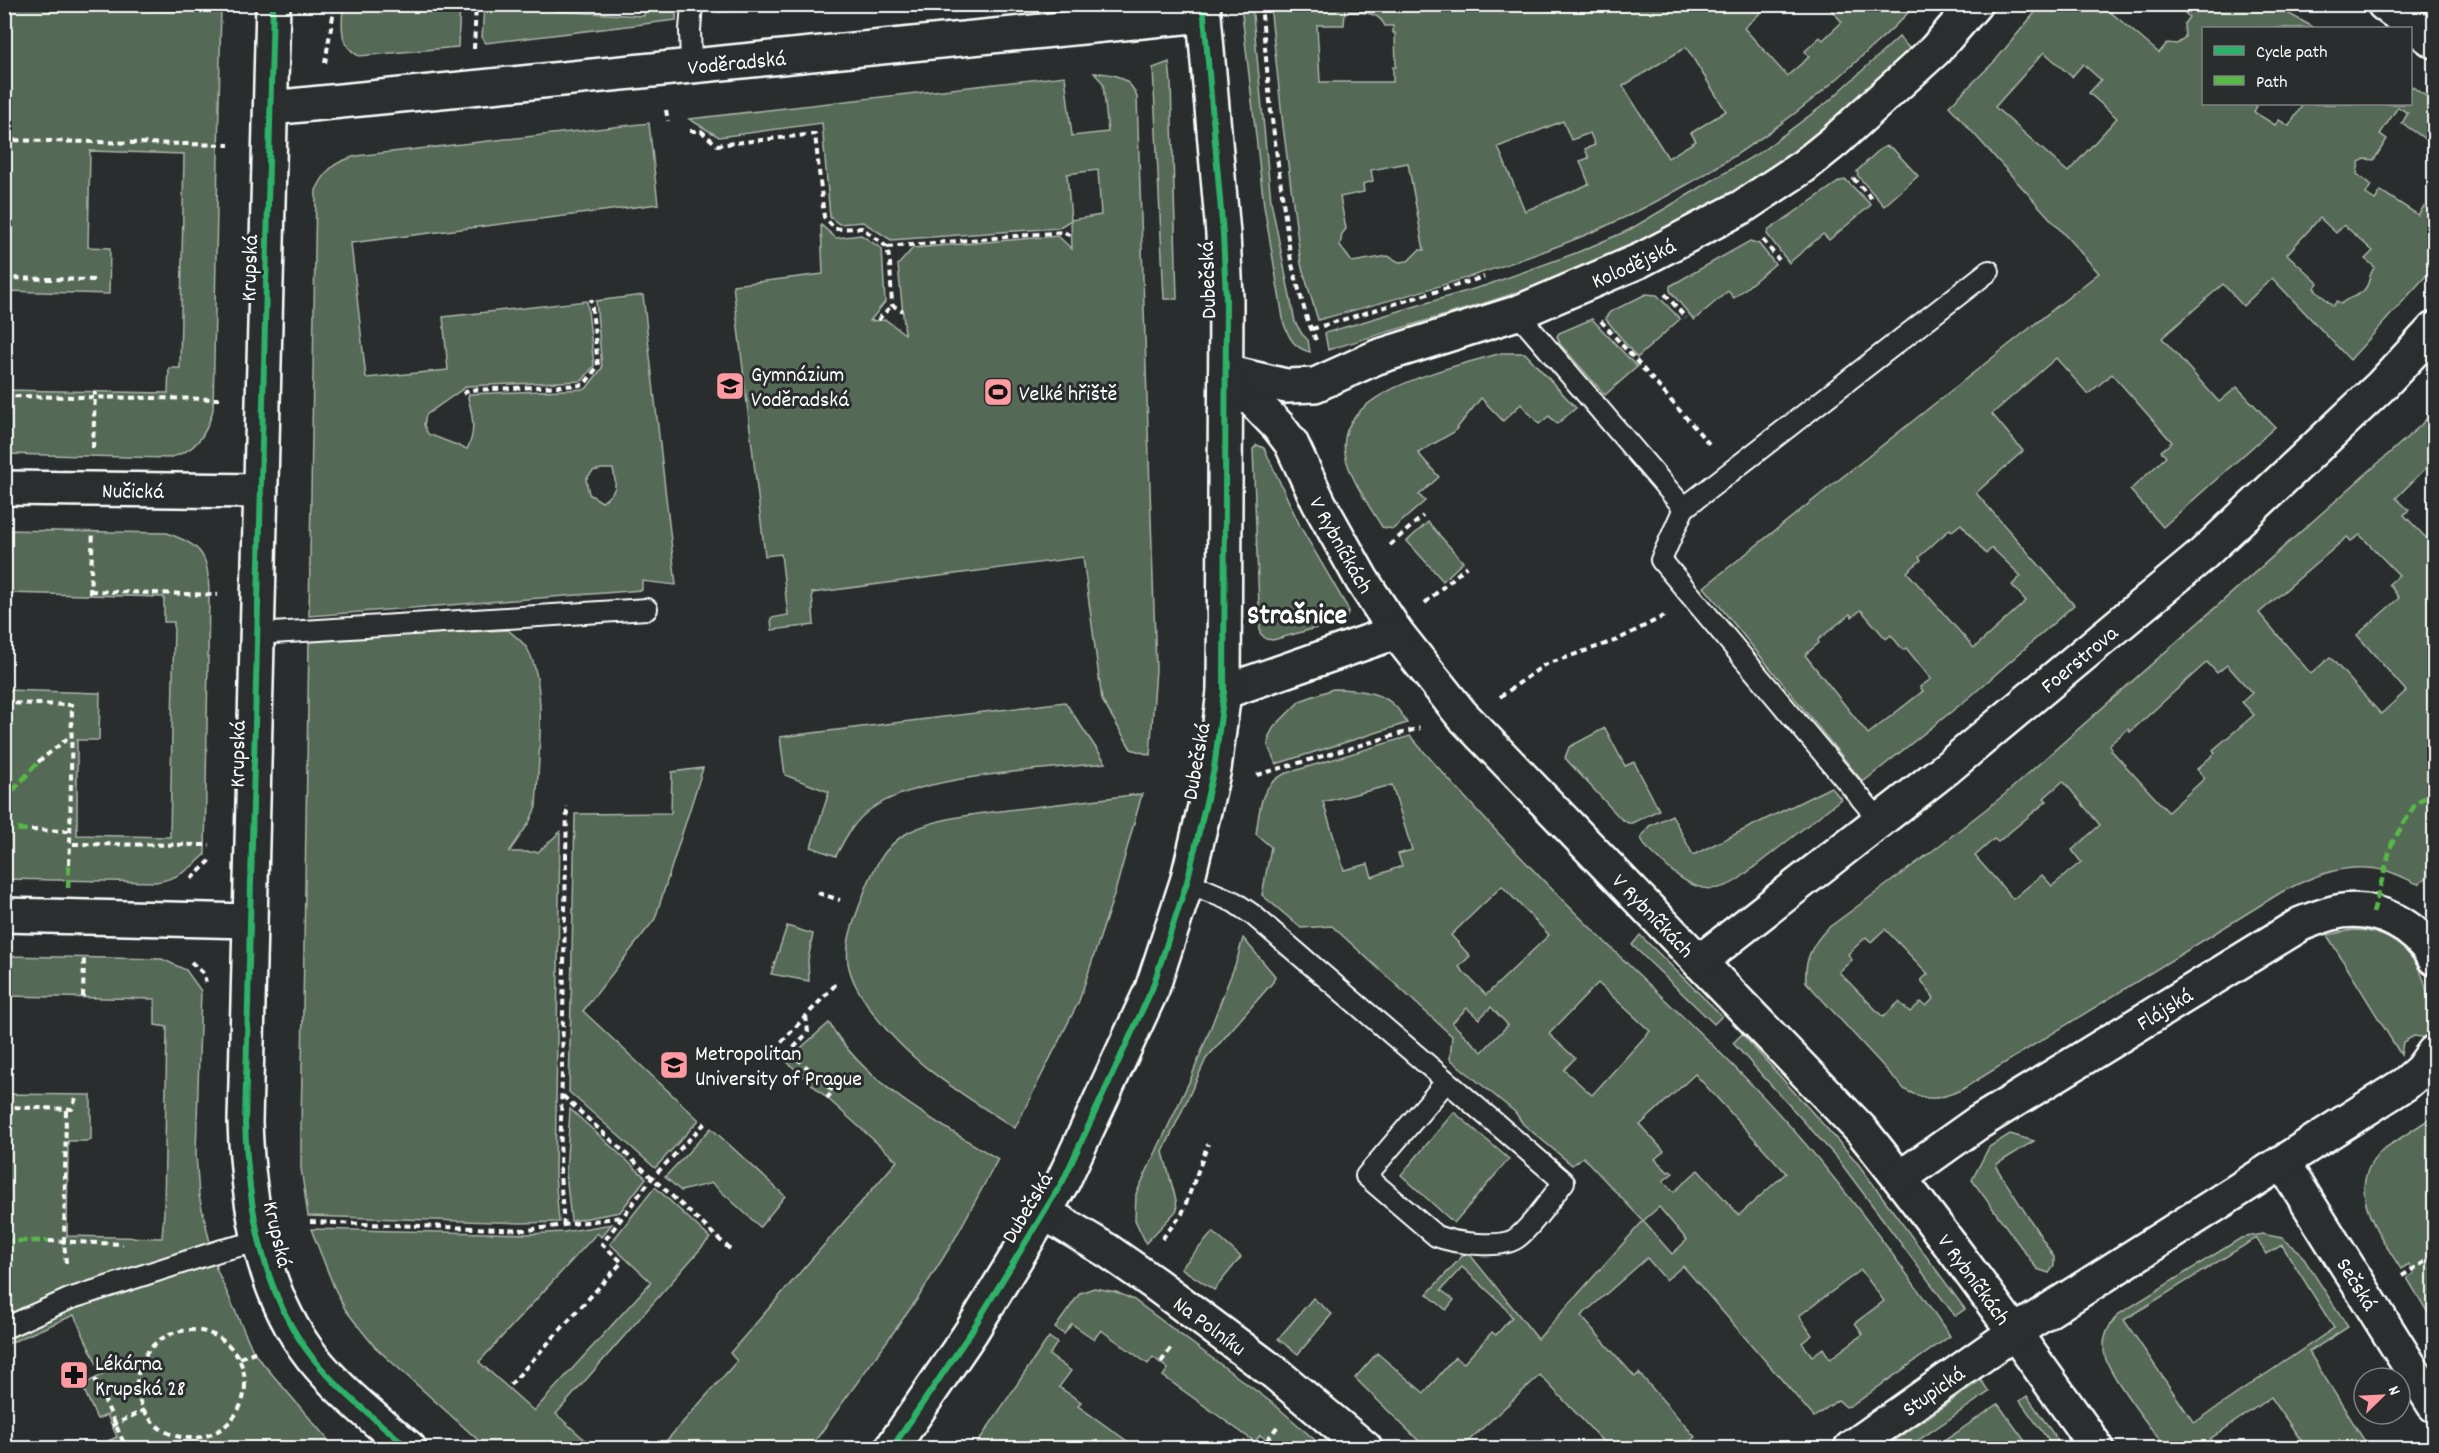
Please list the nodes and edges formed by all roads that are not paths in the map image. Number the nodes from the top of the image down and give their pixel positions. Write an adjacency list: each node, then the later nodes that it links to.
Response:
1 (273, 4): 8 (street, Krupská)
2 (692, 4): 7 (lane)
3 (1975, 4): 10 (street, Kolodějská)
4 (2384, 4): 6 (street)
5 (1203, 10): 7 (street, Voděradská); 12 (street, Dubečská)
6 (2434, 41)
7 (691, 66): 8 (street, Voděradská)
8 (270, 108): 14 (street, Krupská)
9 (1989, 272): 15 (lane)
10 (1517, 313): 12 (street, Kolodějská); 15 (lane)
11 (2434, 329): 20 (street, Foerstrova)
12 (1226, 372): 17 (street, V Rybníčkách); 19 (street, Dubečská)
13 (4, 488): 14 (street, Nučická)
14 (260, 491): 18 (street, Krupská)
15 (1684, 508): 20 (lane)
16 (647, 609): 18 (lane)
17 (1396, 632): 19 (street); 25 (street, V Rybníčkách)
18 (257, 634): 23 (street, Krupská)
19 (1224, 692): 21 (street, Dubečská)
20 (1880, 821): 25 (street, Foerstrova)
21 (1187, 882): 27 (lane); 30 (street, Dubečská)
22 (4, 915): 23 (street)
23 (250, 921): 31 (street, Krupská)
24 (2434, 958): 29 (street, Flájská)
25 (1699, 962): 29 (street, V Rybníčkách)
26 (2434, 1052): 28 (street)
27 (1446, 1082): 27 (lane)
28 (2283, 1164): 33 (street); 34 (street, Sečská)
29 (1900, 1178): 33 (street, V Rybníčkách)
30 (1045, 1214): 36 (street, Dubečská); 37 (street, Na Polníku)
31 (261, 1241): 32 (lane); 35 (street, Krupská)
32 (5, 1328)
33 (2015, 1332): 38 (street, Stupická); 39 (street, V Rybníčkách)
34 (2434, 1405)
35 (409, 1449)
36 (892, 1449)
37 (1365, 1449)
38 (1851, 1449)
39 (2097, 1449)

